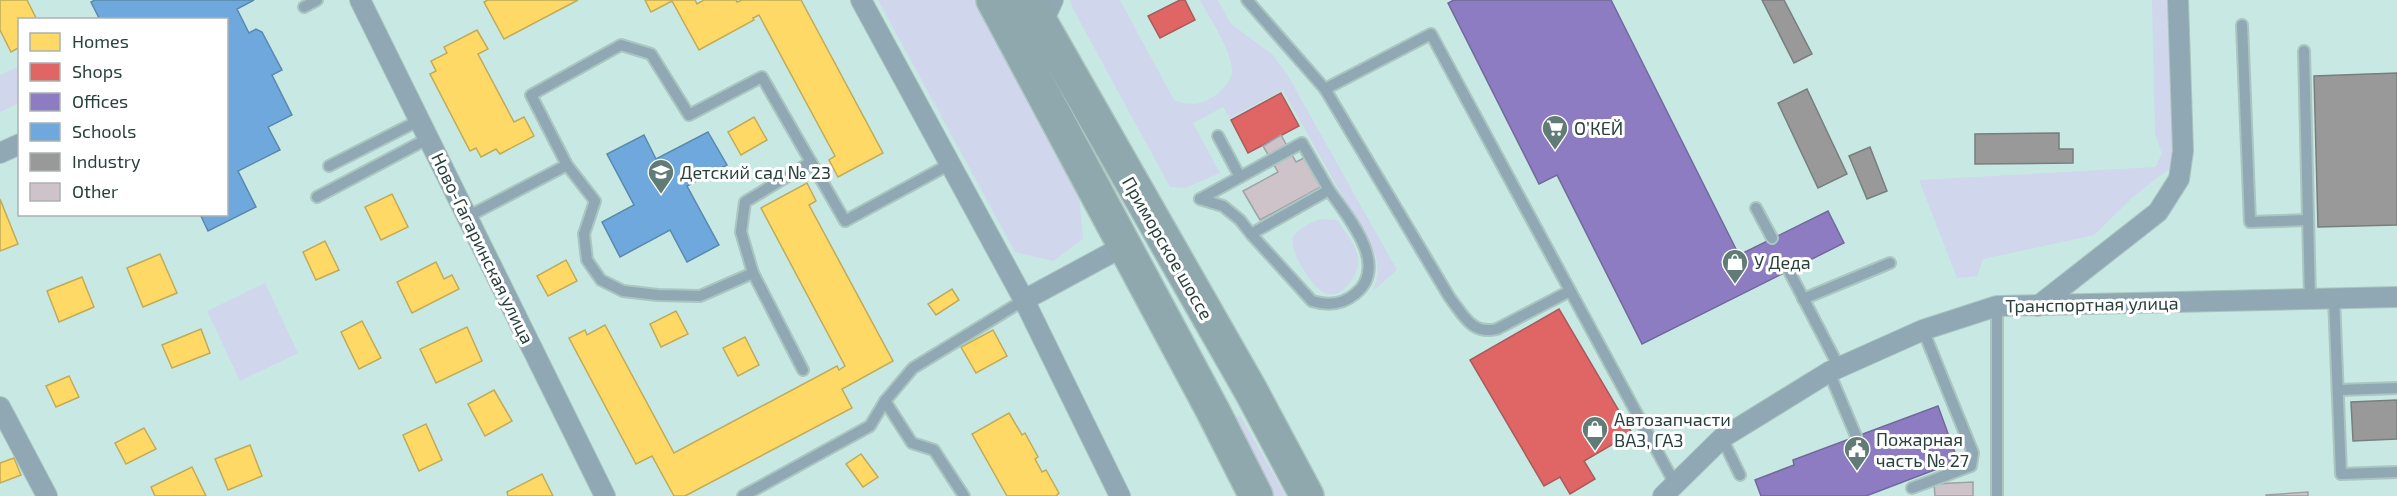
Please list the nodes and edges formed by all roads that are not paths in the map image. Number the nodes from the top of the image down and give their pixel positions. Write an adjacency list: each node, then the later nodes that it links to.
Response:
1 (317, 0): 7 (lane)
2 (360, 0): 12 (street, Ново-Гагаринская улица)
3 (861, 0): 18 (street)
4 (993, 0): 29 (highway, Приморское шоссе)
5 (1247, 0): 11 (lane)
6 (2178, 0): 40 (street)
7 (304, 7)
8 (1040, 8): 60 (highway, Приморское шоссе)
9 (2242, 26): 26 (lane)
10 (2304, 51): 26 (lane)
11 (1325, 89): 33 (lane); 33 (lane)
12 (420, 120): 14 (street, Ново-Гагаринская улица); 20 (lane)
13 (1218, 136): 21 (lane)
14 (429, 138): 23 (lane); 25 (street, Ново-Гагаринская улица)
15 (18, 145): 16 (street)
16 (0, 153)
17 (811, 162): 18 (lane); 19 (lane); 32 (lane)
18 (950, 164): 38 (street)
19 (567, 165): 25 (lane); 32 (lane)
20 (329, 166)
21 (1240, 177): 22 (lane); 27 (lane)
22 (1329, 190): 27 (lane); 27 (lane)
23 (317, 197)
24 (1756, 208): 28 (lane)
25 (467, 217): 55 (street, Ново-Гагаринская улица)
26 (2308, 220): 37 (lane)
27 (1251, 234)
28 (1772, 238)
29 (1124, 246): 38 (street); 59 (highway, Приморское шоссе)
30 (1890, 263): 36 (lane)
31 (1789, 271): 36 (lane)
32 (753, 273): 42 (lane)
33 (1570, 291): 53 (lane)
34 (2397, 297): 35 (street, Транспортная улица)
35 (2334, 298): 37 (street, Транспортная улица); 45 (lane)
36 (1803, 299): 43 (lane)
37 (2310, 299): 40 (street, Транспортная улица)
38 (1024, 300): 46 (lane); 58 (street)
39 (1997, 306): 40 (street, Транспортная улица); 41 (street, Транспортная улица); 61 (lane)
40 (2038, 306)
41 (1923, 330): 43 (street, Транспортная улица); 52 (lane)
42 (803, 370)
43 (1834, 370): 48 (lane); 49 (street, Транспортная улица)
44 (2397, 388): 45 (lane)
45 (2338, 390): 50 (lane)
46 (885, 401): 56 (lane); 57 (lane)
47 (0, 407): 54 (street)
48 (1856, 436)
49 (1722, 438): 51 (lane); 53 (street, Транспортная улица)
50 (2397, 472)
51 (1740, 475)
52 (1912, 488)
53 (1669, 490)
54 (47, 496)
55 (605, 496)
56 (742, 496)
57 (964, 496)
58 (1120, 496)
59 (1256, 496)
60 (1307, 496)
61 (1997, 496)

